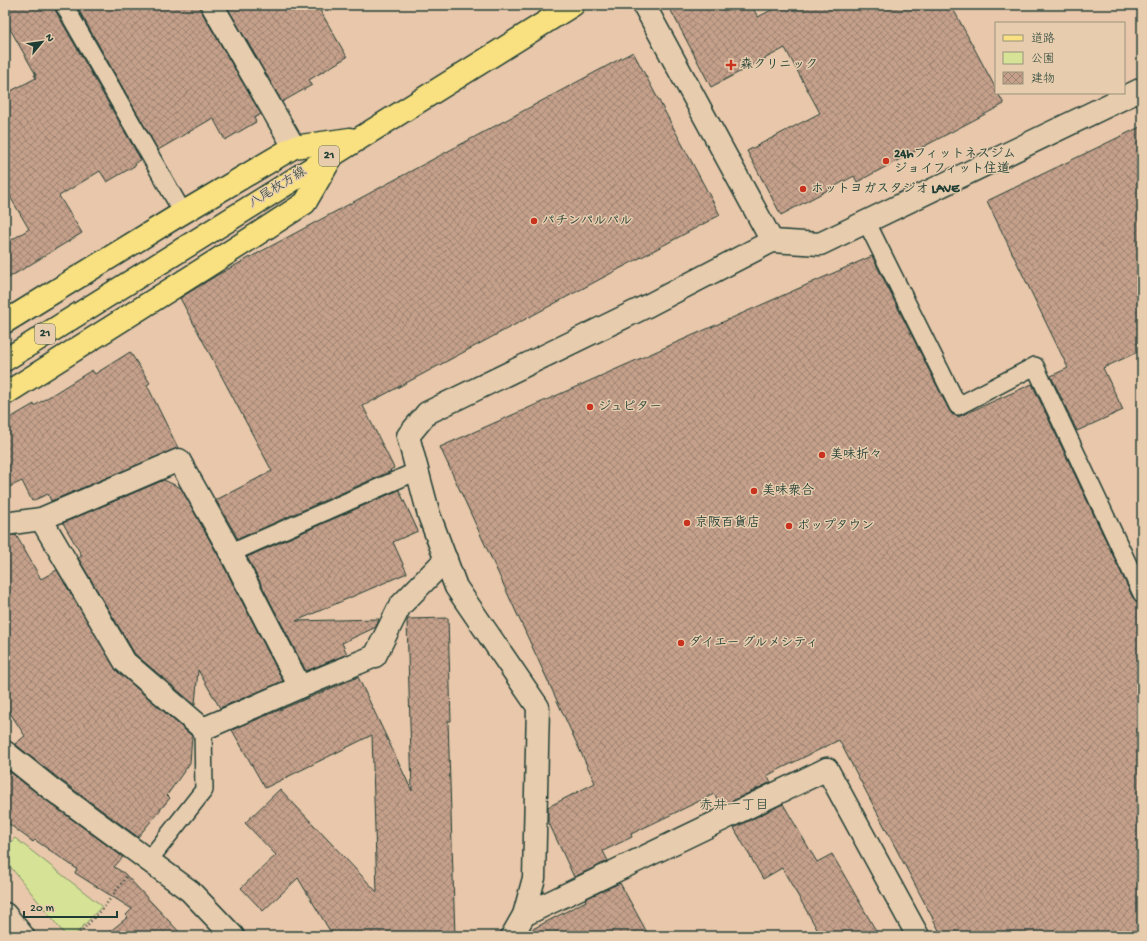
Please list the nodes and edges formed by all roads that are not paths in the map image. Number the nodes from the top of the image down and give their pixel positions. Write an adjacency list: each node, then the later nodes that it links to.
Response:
1 (64, 5): 9 (lane)
2 (212, 5): 7 (street)
3 (573, 5): 6 (main road, 八尾枚方線 / 21)
4 (644, 5): 11 (street)
5 (1142, 89): 10 (street)
6 (360, 138): 7 (main road); 8 (main road, 八尾枚方線 / 21)
7 (294, 147): 9 (main road)
8 (335, 152): 13 (main road, 八尾枚方線 / 21); 14 (main road)
9 (183, 213): 12 (main road)
10 (866, 221): 11 (street); 20 (lane)
11 (772, 241): 15 (street)
12 (5, 322)
13 (5, 360)
14 (5, 394)
15 (417, 471): 18 (lane); 19 (street)
16 (41, 519): 17 (street); 18 (street); 22 (street)
17 (5, 524)
18 (231, 553): 21 (street)
19 (446, 559): 21 (street); 26 (street)
20 (1142, 594)
21 (300, 687): 22 (street)
22 (203, 729): 24 (lane)
23 (5, 752): 24 (street)
24 (145, 858): 28 (street)
25 (5, 914): 27 (street)
26 (524, 915): 29 (street); 30 (street)
27 (23, 936)
28 (233, 936)
29 (512, 936)
30 (918, 936)

